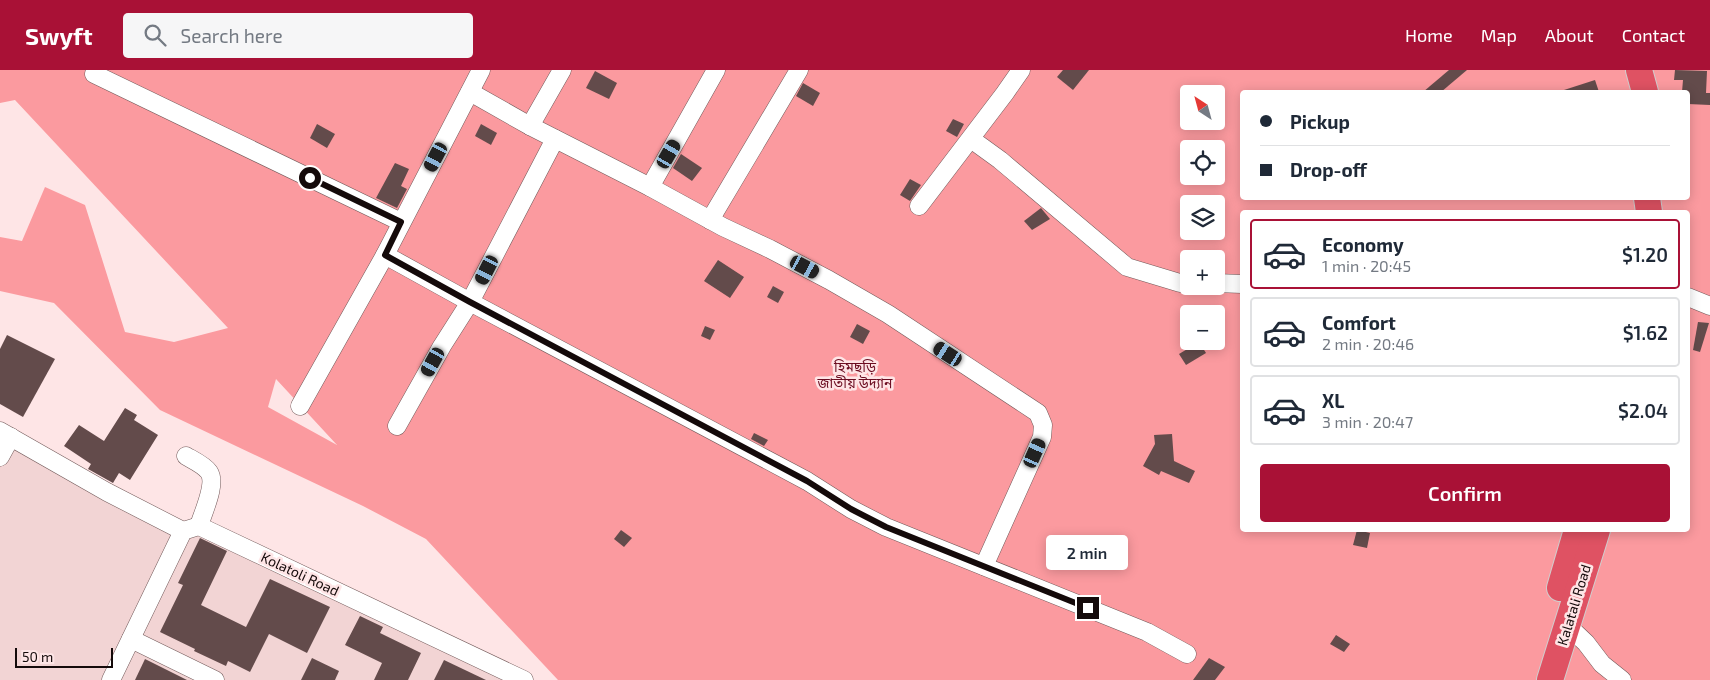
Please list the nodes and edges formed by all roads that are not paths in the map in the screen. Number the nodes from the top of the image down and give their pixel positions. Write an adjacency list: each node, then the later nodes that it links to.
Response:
1 (481, 70): 11 (street)
2 (562, 70): 12 (street)
3 (716, 70): 15 (street)
4 (799, 70): 17 (street)
5 (1021, 70): 14 (street)
6 (1621, 70): 9 (highway)
7 (1639, 70): 10 (highway)
8 (94, 74): 18 (street)
9 (1627, 90)
10 (1645, 90)
11 (470, 92): 12 (street); 18 (street)
12 (530, 126): 13 (street)
13 (555, 139): 15 (street); 24 (street)
14 (971, 139): 16 (street); 20 (street)
15 (650, 187): 17 (street)
16 (918, 206)
17 (710, 220): 34 (street)
18 (401, 222): 19 (street)
19 (385, 255): 24 (street); 26 (street)
20 (1180, 283)
21 (1225, 283): 22 (street)
22 (1240, 284)
23 (1690, 298): 25 (street)
24 (470, 302): 27 (street); 34 (street)
25 (1710, 306)
26 (300, 406)
27 (397, 426)
28 (6, 434): 30 (street); 31 (street, Kolatoli Road)
29 (186, 456): 31 (street)
30 (0, 457)
31 (191, 528): 36 (street); 40 (street, Kolatoli Road)
32 (1576, 532): 41 (highway, Kalatali Road)
33 (1596, 532): 35 (highway, Kalatali Road)
34 (984, 566): 37 (street)
35 (1567, 626): 42 (highway, Kalatali Road); 43 (street)
36 (131, 639): 38 (street); 39 (street)
37 (1187, 654)
38 (111, 680)
39 (215, 680)
40 (524, 680)
41 (1532, 680)
42 (1550, 680)
43 (1622, 680)

